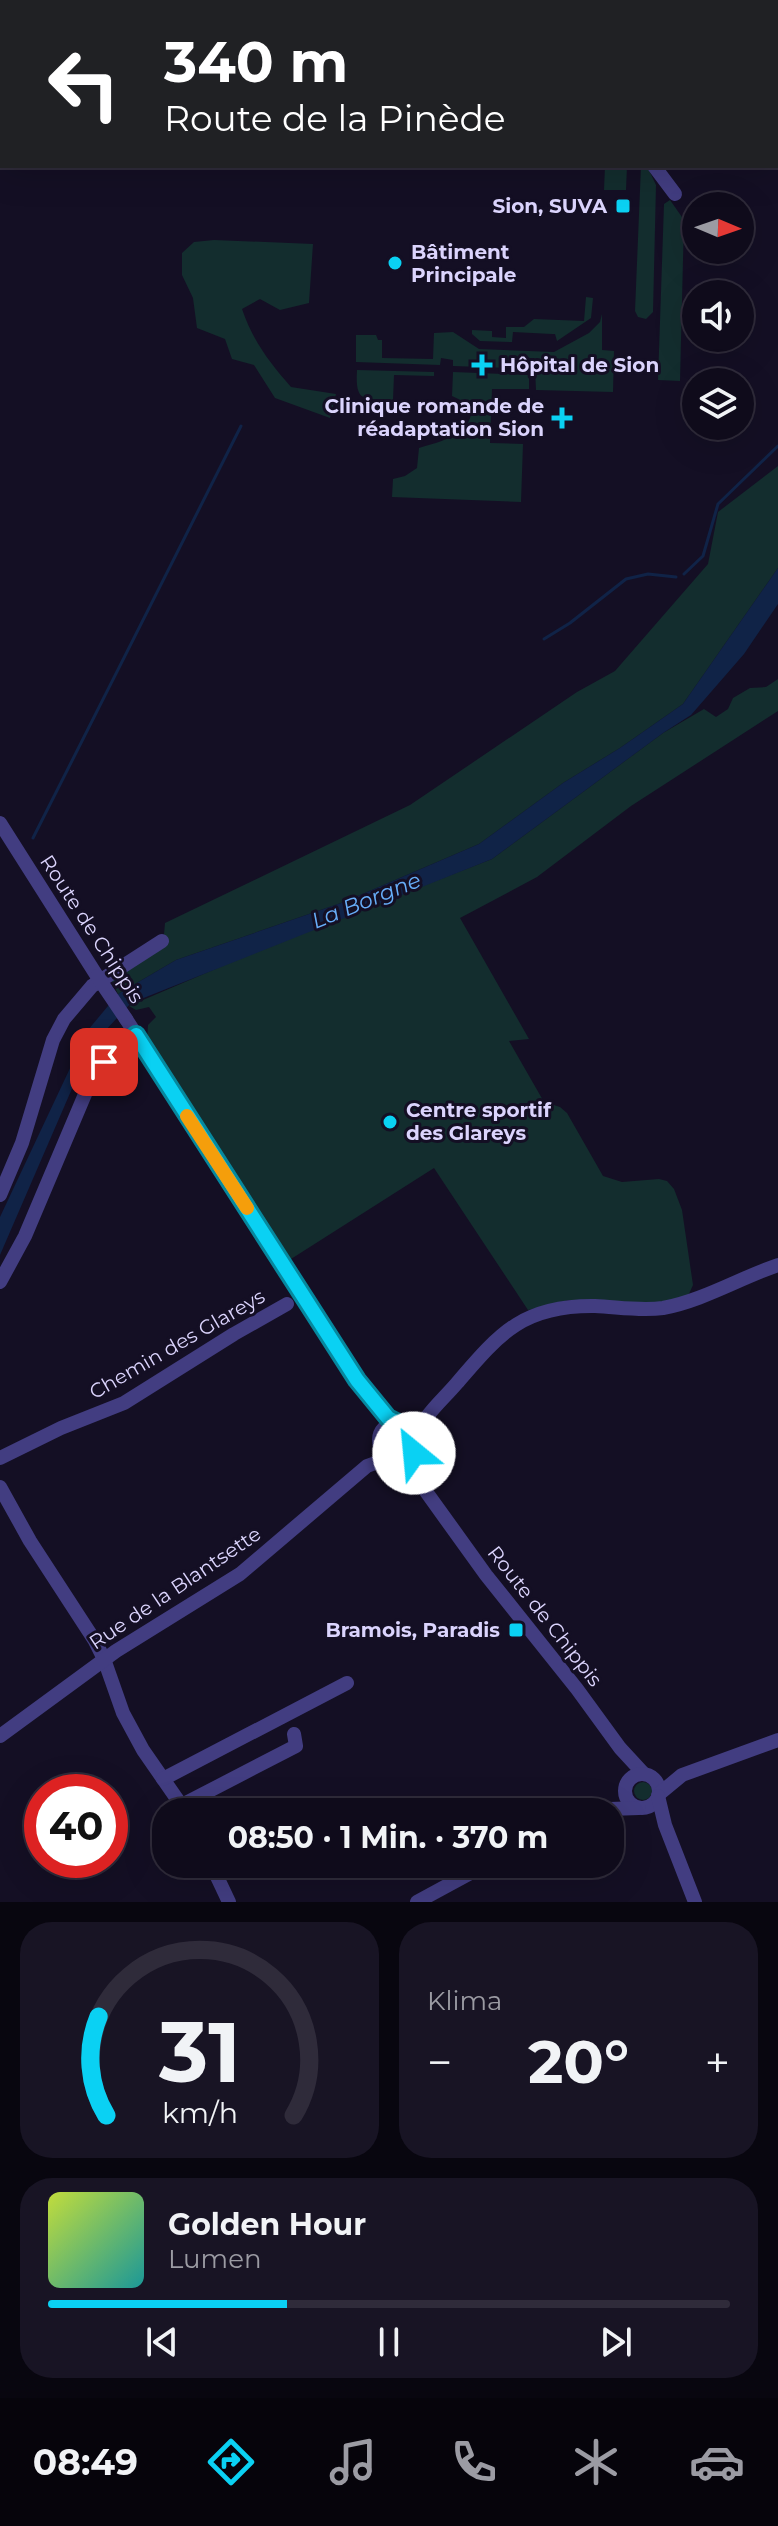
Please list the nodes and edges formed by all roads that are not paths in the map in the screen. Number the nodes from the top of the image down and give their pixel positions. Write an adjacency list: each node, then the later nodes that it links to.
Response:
1 (656, 168): 2 (street)
2 (675, 194)
3 (0, 823): 5 (street, Route de Chippis, bridge)
4 (162, 941): 6 (street)
5 (136, 1035): 8 (street); 10 (street, Route de Chippis)
6 (0, 1195)
7 (778, 1265): 11 (street)
8 (0, 1282)
9 (287, 1304): 16 (street, Chemin des Glareys)
10 (357, 1380): 12 (street, Route de Chippis); 13 (street, Route de Chippis)
11 (431, 1409): 12 (street); 14 (street)
12 (397, 1422): 13 (street); 14 (street, Route de Chippis)
13 (379, 1437): 15 (street, Route de Chippis); 17 (street, Rue de la Blantsette)
14 (413, 1444): 15 (street); 19 (street, Route de Chippis)
15 (393, 1457): 17 (street, Rue de la Blantsette); 19 (street, Route de Chippis)
16 (0, 1458)
17 (367, 1466): 20 (street, Rue de la Blantsette)
18 (0, 1487): 20 (street)
19 (438, 1506): 25 (street, Route de Chippis)
20 (104, 1659): 23 (street, Rue de la Blantsette); 28 (street)
21 (347, 1683): 28 (street)
22 (294, 1734): 32 (street)
23 (0, 1736)
24 (778, 1740): 27 (street)
25 (621, 1749): 26 (street, Route de Chippis); 29 (street, Route de Chippis)
26 (644, 1774): 27 (street); 29 (street); 30 (street)
27 (682, 1775): 30 (street)
28 (163, 1779): 31 (street)
29 (627, 1784): 33 (street); 34 (street)
30 (658, 1795): 34 (street); 36 (street)
31 (177, 1798)
32 (202, 1798)
33 (614, 1798)
34 (641, 1808): 35 (street); 36 (street)
35 (624, 1809)
36 (680, 1862): 41 (street)
37 (218, 1878): 39 (street)
38 (461, 1878): 40 (street)
39 (229, 1902)
40 (417, 1902)
41 (695, 1902)

